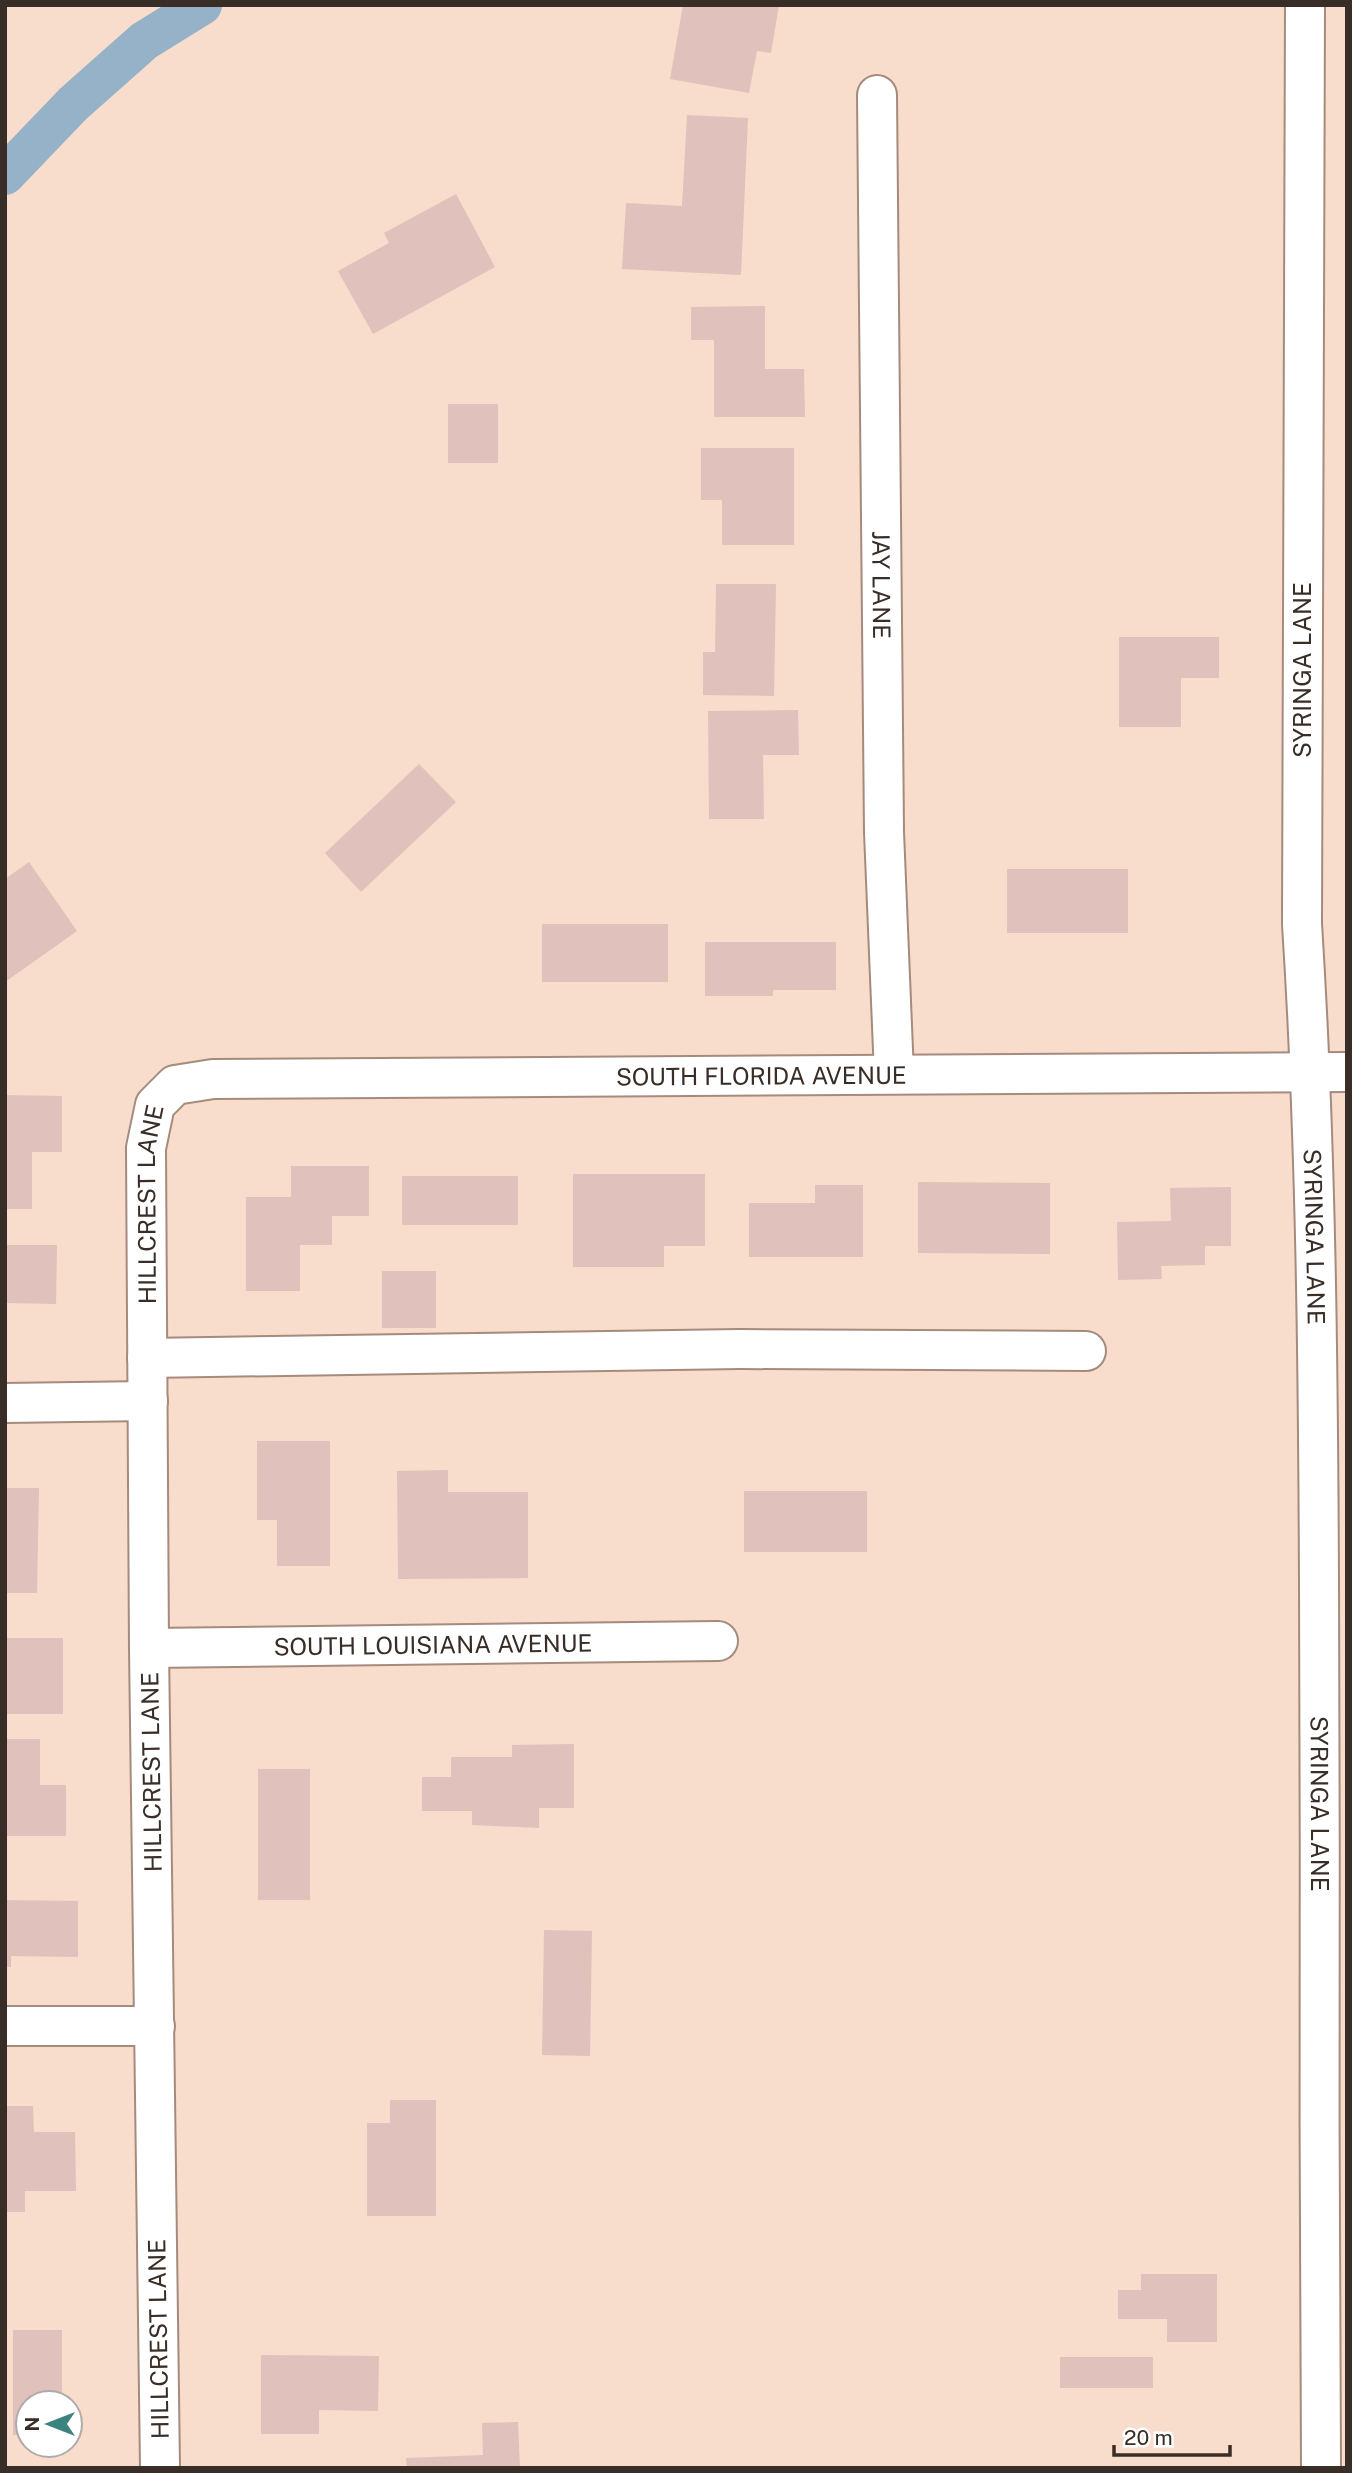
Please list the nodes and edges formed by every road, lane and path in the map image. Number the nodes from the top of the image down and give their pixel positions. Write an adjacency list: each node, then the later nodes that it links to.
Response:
1 (1305, 5): 3 (street, SYRINGA LANE)
2 (877, 95): 4 (street, JAY LANE)
3 (1329, 1073): 4 (street, SOUTH FLORIDA AVENUE); 8 (street, SYRINGA LANE)
4 (894, 1074): 5 (street, SOUTH FLORIDA AVENUE)
5 (175, 1086): 7 (street, HILLCREST LANE)
6 (1086, 1351): 7 (street)
7 (148, 1358): 9 (street, HILLCREST LANE)
8 (1333, 1395): 13 (street, SYRINGA LANE)
9 (148, 1401): 10 (street); 12 (street, HILLCREST LANE)
10 (5, 1403)
11 (718, 1641): 12 (street, SOUTH LOUISIANA AVENUE)
12 (149, 1648): 15 (street, HILLCREST LANE)
13 (1334, 1988): 17 (street, SYRINGA LANE)
14 (5, 2026): 15 (street)
15 (155, 2026): 16 (street, HILLCREST LANE)
16 (160, 2468)
17 (1321, 2468)

